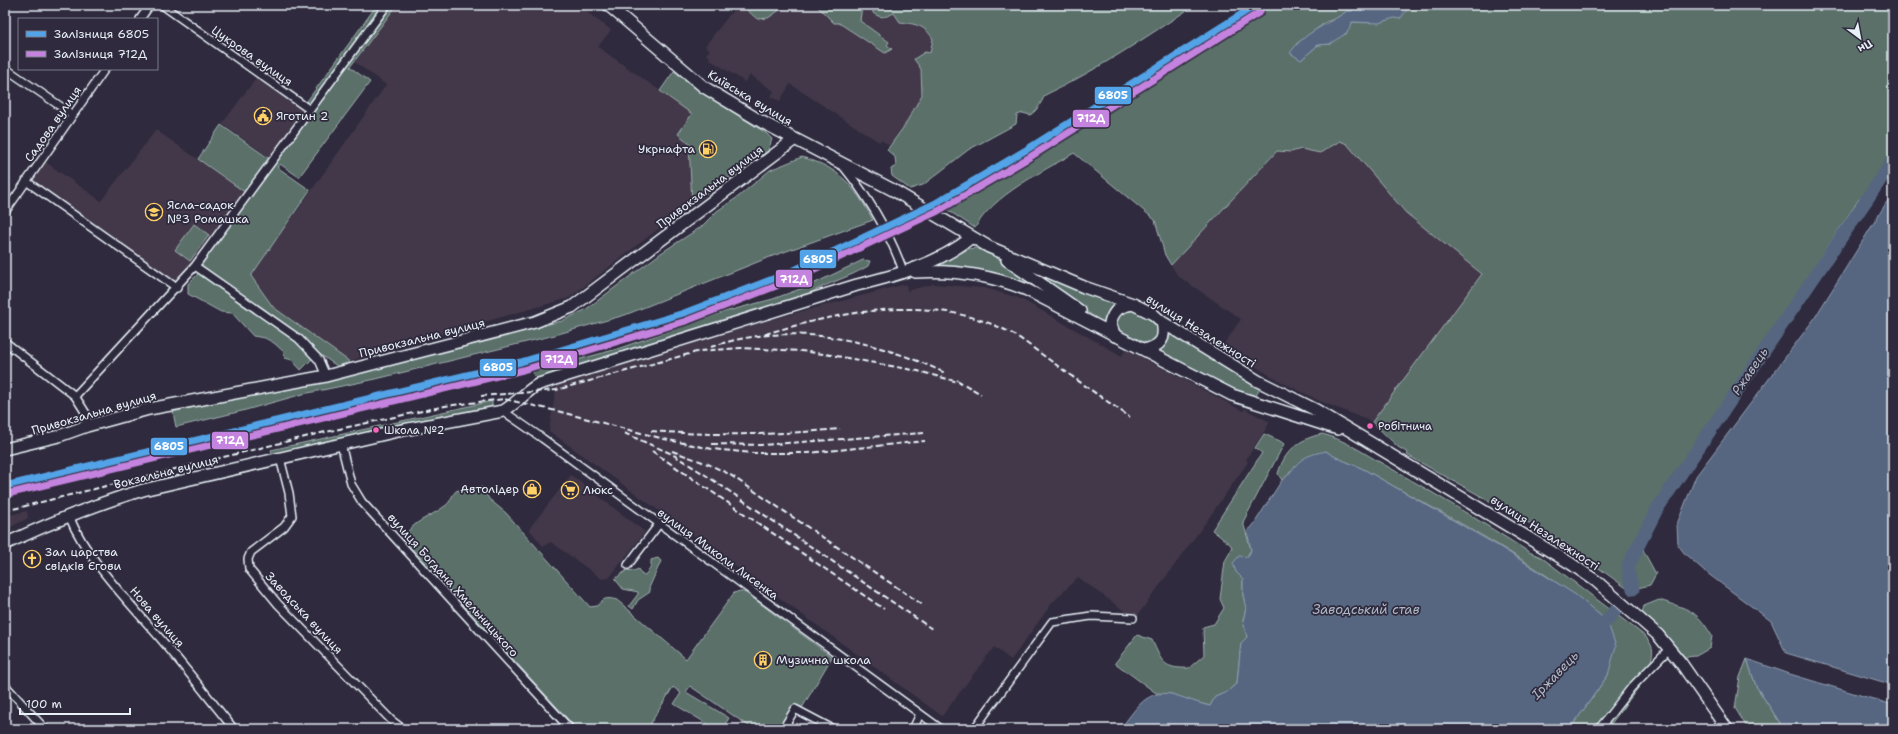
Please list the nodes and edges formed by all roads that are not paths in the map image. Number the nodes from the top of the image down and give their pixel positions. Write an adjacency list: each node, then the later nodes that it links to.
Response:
1 (150, 5): 5 (street)
2 (162, 5): 8 (street, Цукрова вулиця)
3 (387, 5): 8 (street)
4 (608, 5): 10 (street, Київська вулиця)
5 (141, 18)
6 (5, 68): 9 (street)
7 (104, 70): 9 (street, Садова вулиця)
8 (310, 110): 17 (street)
9 (73, 115): 12 (street, Садова вулиця)
10 (795, 139): 11 (street, Київська вулиця); 25 (street, Привокзальна вулиця)
11 (839, 161): 14 (street, Київська вулиця); 18 (street)
12 (26, 181): 13 (street, Садова вулиця); 19 (street)
13 (5, 212)
14 (947, 223): 15 (street, вулиця Незалежності)
15 (972, 238): 16 (street, вулиця Незалежності); 18 (street, Вокзальна вулиця)
16 (989, 247): 20 (street, вулиця Незалежності); 22 (street)
17 (196, 266): 19 (street); 25 (street)
18 (904, 273): 22 (street); 27 (street, Вокзальна вулиця)
19 (177, 288): 26 (street)
20 (1133, 304): 21 (street, вулиця Незалежності); 22 (street)
21 (1162, 322): 24 (street); 29 (street, вулиця Незалежності)
22 (1115, 336): 24 (street, вулиця Незалежності)
23 (5, 342): 26 (street)
24 (1144, 350): 29 (street, вулиця Незалежності)
25 (326, 376): 28 (street, Привокзальна вулиця)
26 (75, 396): 28 (street)
27 (503, 411): 30 (street, Вокзальна вулиця); 34 (street, вулиця Миколи Лисенка)
28 (87, 426): 31 (street, Привокзальна вулиця)
29 (1350, 432): 38 (street, вулиця Незалежності)
30 (341, 444): 32 (street, Вокзальна вулиця); 44 (street, вулиця Богдана Хмельницького)
31 (5, 450)
32 (280, 458): 33 (street, Вокзальна вулиця); 43 (street, Заводська вулиця)
33 (69, 516): 35 (street, Вокзальна вулиця); 42 (street, Нова вулиця)
34 (659, 524): 36 (street); 40 (street, вулиця Миколи Лисенка)
35 (5, 544)
36 (628, 565)
37 (1133, 618): 49 (street)
38 (1669, 648): 50 (street); 51 (street, вулиця Незалежності)
39 (5, 685): 41 (street)
40 (920, 714): 47 (street); 48 (street, вулиця Миколи Лисенка)
41 (45, 729)
42 (234, 729)
43 (403, 729)
44 (570, 729)
45 (783, 729): 46 (street)
46 (833, 729)
47 (913, 729)
48 (941, 729)
49 (974, 729)
50 (1599, 729)
51 (1727, 729)

